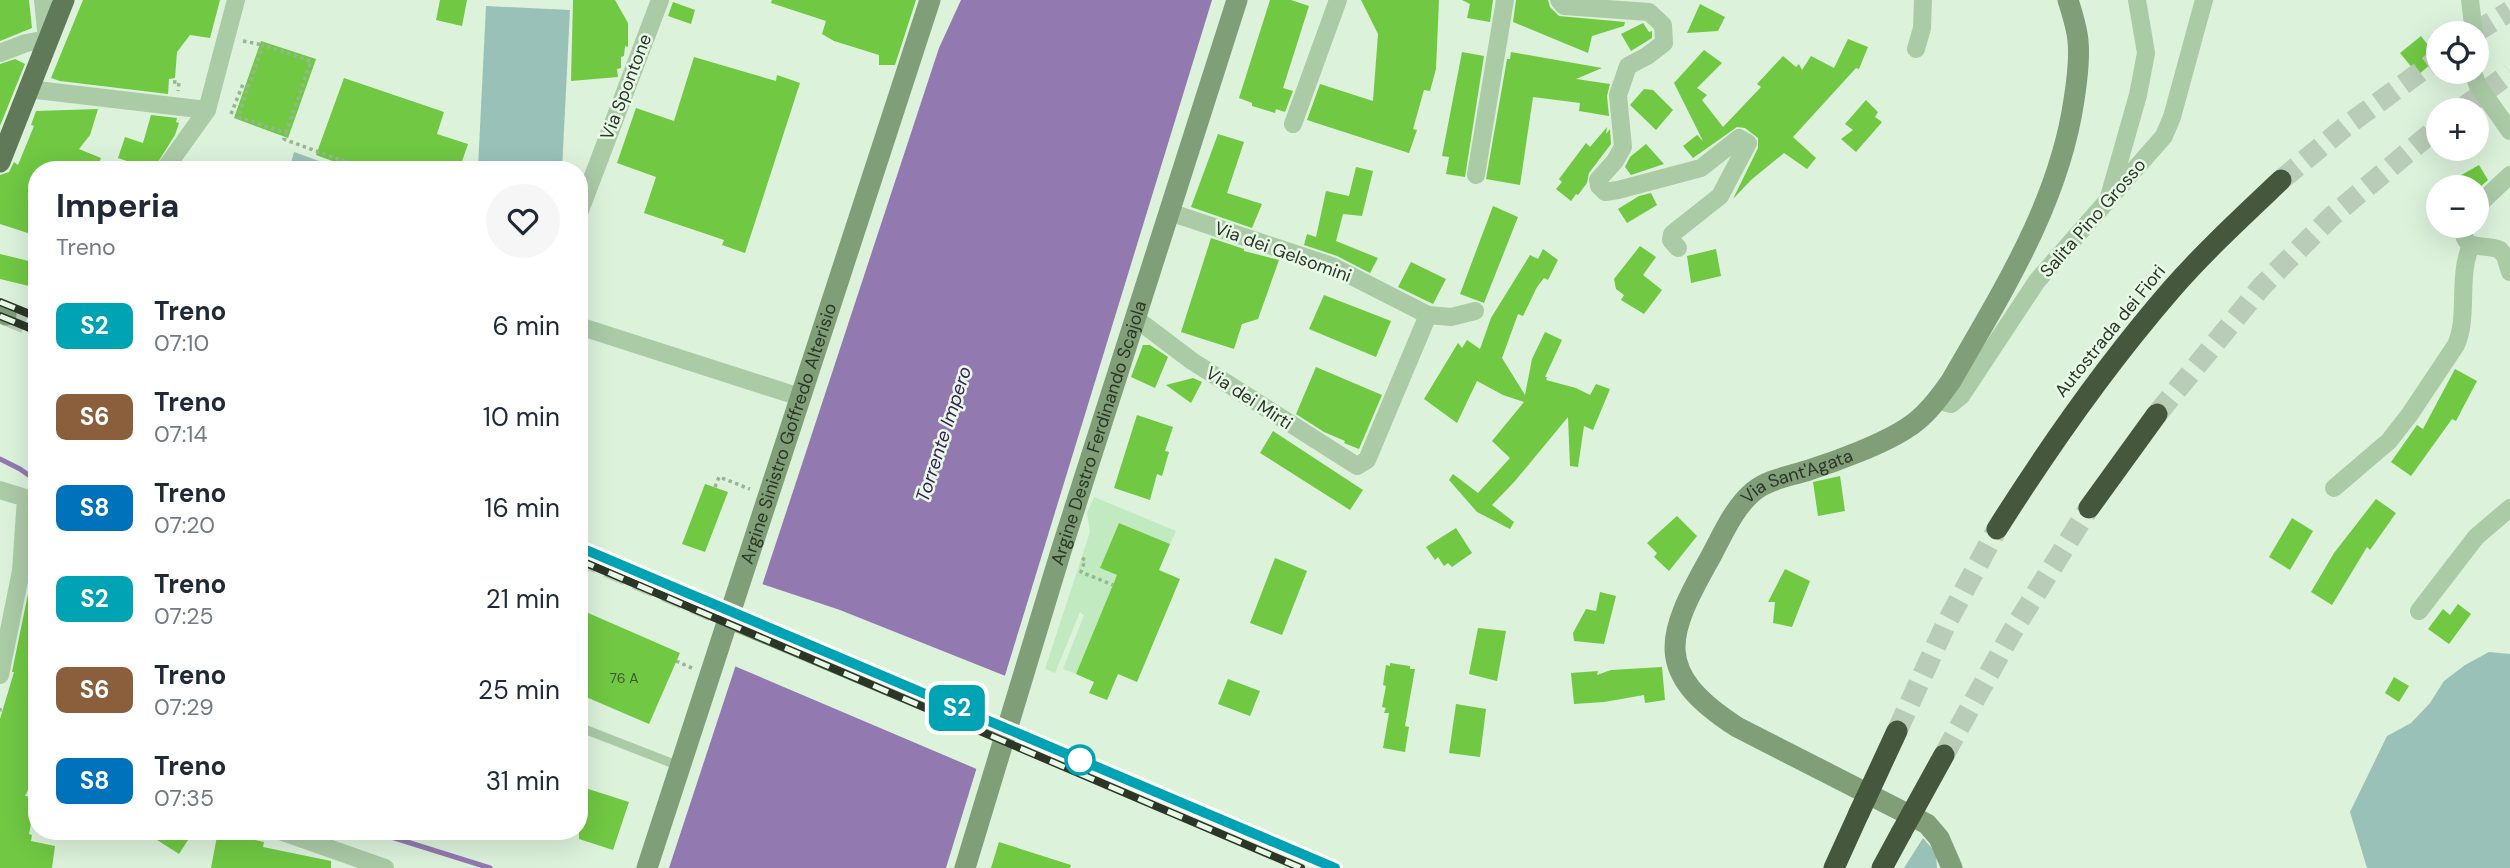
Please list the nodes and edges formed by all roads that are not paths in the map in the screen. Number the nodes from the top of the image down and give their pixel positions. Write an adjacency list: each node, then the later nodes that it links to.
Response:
1 (43, 0): 16 (street)
2 (64, 0): 16 (main road)
3 (236, 0): 21 (street)
4 (660, 0): 29 (street, Via Spontone)
5 (930, 0): 41 (main road, Argine Sinistro Goffredo Alterisio)
6 (1237, 0): 32 (main road, Argine Destro Ferdinando Scajola)
7 (1338, 0): 22 (street)
8 (1505, 0): 26 (street)
9 (1559, 0): 35 (street)
10 (1923, 0): 17 (street)
11 (2067, 0): 42 (main road, Via Sant'Agata)
12 (2137, 0): 31 (street)
13 (2204, 0): 31 (street, Salita Pino Grosso)
14 (2470, 0): 15 (street)
15 (2473, 21)
16 (47, 38): 18 (street); 20 (main road)
17 (1916, 48)
18 (0, 53)
19 (2477, 84): 23 (street)
20 (28, 89): 21 (street); 25 (main road)
21 (207, 110): 24 (street)
22 (1293, 124)
23 (2507, 124)
24 (170, 161)
25 (0, 162)
26 (1476, 175)
27 (2510, 175): 30 (street)
28 (2281, 180): 50 (highway, Autostrada dei Fiori)
29 (588, 189)
30 (2489, 194)
31 (2108, 200): 42 (street, Salita Pino Grosso)
32 (1169, 212): 38 (street, Via dei Gelsomini); 39 (main road, Argine Destro Ferdinando Scajola)
33 (2465, 238): 34 (street)
34 (2471, 245): 36 (street); 44 (street)
35 (1678, 248)
36 (2510, 272)
37 (1475, 311): 38 (street, Via dei Gelsomini)
38 (1428, 315): 39 (street, Via dei Mirti)
39 (1135, 318): 56 (main road, Argine Destro Ferdinando Scajola)
40 (588, 329): 41 (street)
41 (800, 397): 58 (main road, Argine Sinistro Goffredo Alterisio)
42 (1937, 400): 66 (main road, Via Sant'Agata)
43 (2157, 414): 47 (highway)
44 (2334, 488)
45 (0, 490): 46 (street)
46 (28, 503)
47 (2089, 508)
48 (2510, 508): 51 (street)
49 (28, 524): 53 (street)
50 (1997, 529)
51 (2419, 611)
52 (729, 618): 56 (main road)
53 (0, 675)
54 (588, 731): 58 (lane)
55 (1897, 731): 64 (highway, bridge)
56 (1006, 735): 63 (main road, Argine Destro Ferdinando Scajola)
57 (1944, 755): 65 (highway, bridge)
58 (681, 767): 62 (main road, Argine Sinistro Goffredo Alterisio)
59 (302, 840): 60 (street)
60 (362, 864): 61 (street)
61 (385, 868)
62 (647, 868)
63 (965, 868)
64 (1834, 868)
65 (1882, 868)
66 (1952, 868)

